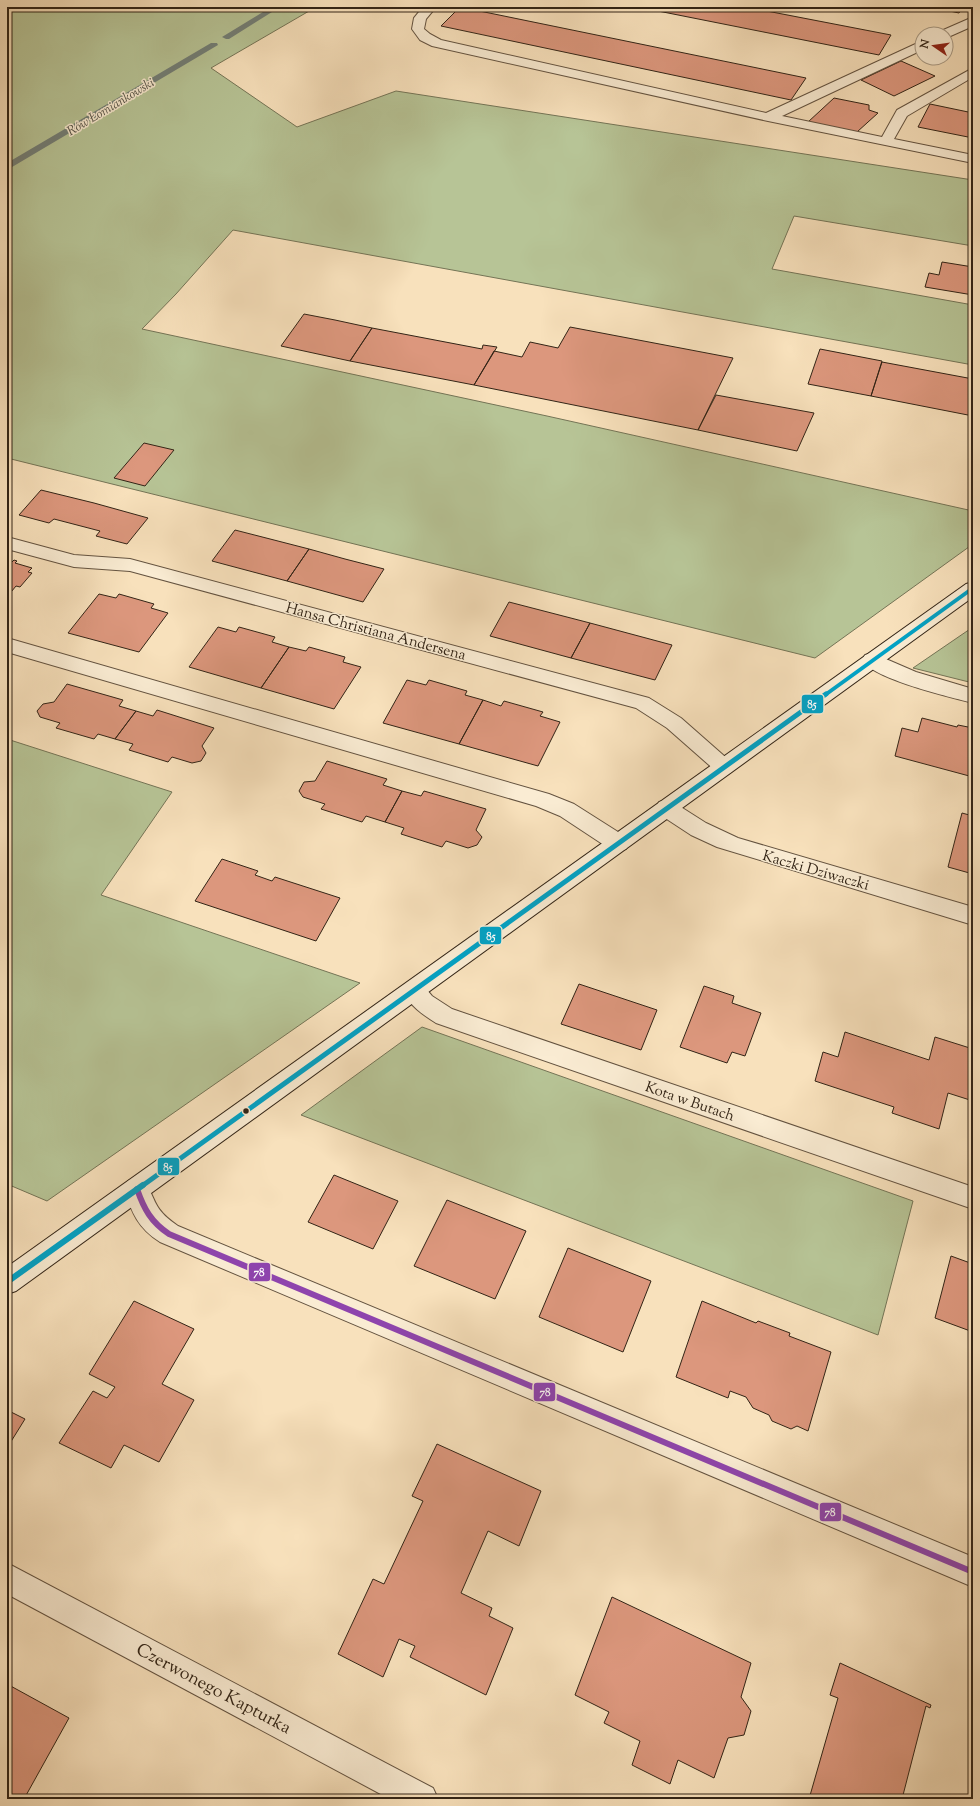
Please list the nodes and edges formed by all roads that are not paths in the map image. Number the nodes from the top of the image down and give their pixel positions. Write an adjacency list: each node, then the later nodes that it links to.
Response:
1 (430, 7): 6 (street)
2 (973, 21): 3 (street)
3 (954, 30)
4 (914, 49): 6 (street)
5 (973, 72): 7 (street)
6 (768, 117): 7 (street)
7 (886, 142): 8 (street)
8 (973, 159)
9 (7, 543): 14 (street, Hansa Christiana Andersena)
10 (973, 588): 12 (street)
11 (7, 645): 16 (street)
12 (872, 660): 13 (street); 14 (street)
13 (973, 696)
14 (724, 767): 15 (street)
15 (666, 808): 16 (street); 17 (street, Kaczki Dziwaczki)
16 (618, 843): 18 (street)
17 (973, 916)
18 (414, 992): 19 (street); 20 (street, Kota w Butach)
19 (137, 1189): 21 (street); 22 (street)
20 (973, 1198)
21 (7, 1282)
22 (973, 1572)
23 (7, 1578): 24 (street, Czerwonego Kapturka)
24 (422, 1799)

